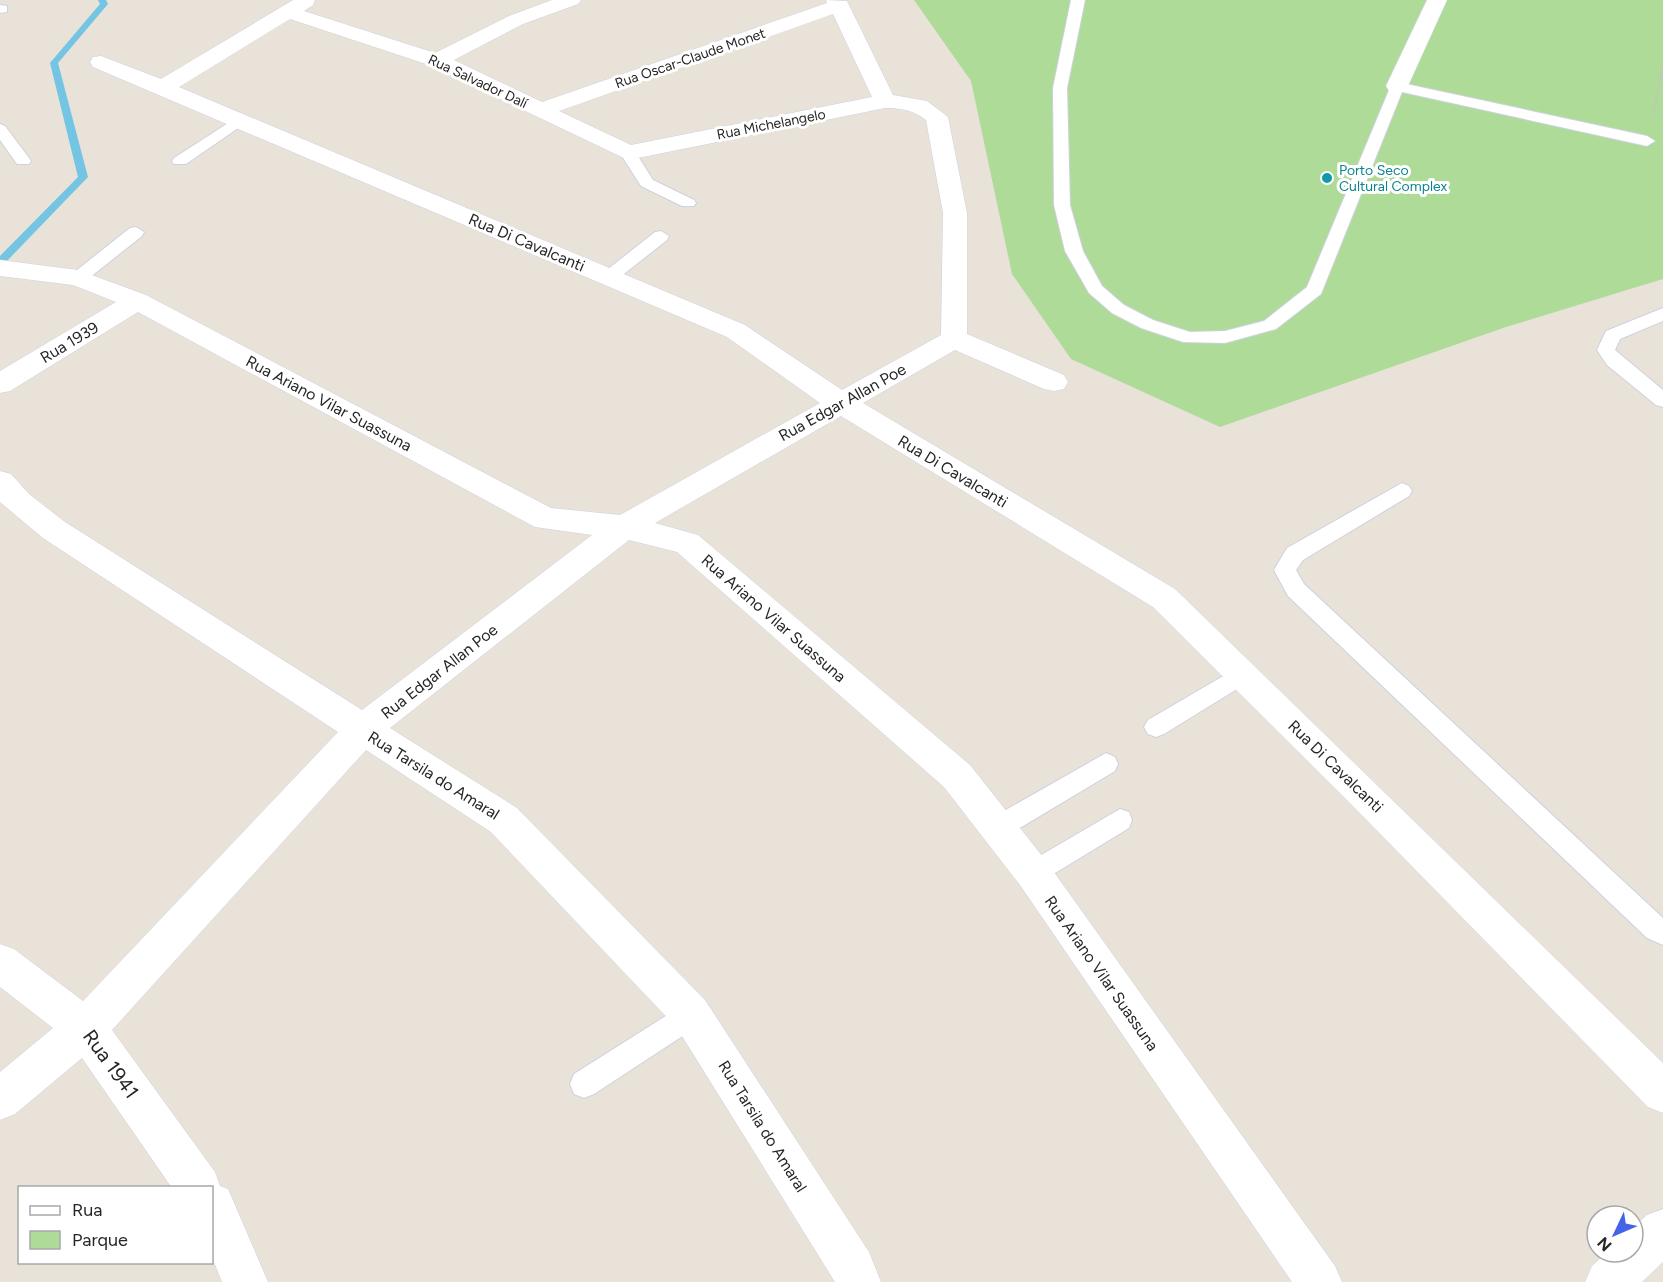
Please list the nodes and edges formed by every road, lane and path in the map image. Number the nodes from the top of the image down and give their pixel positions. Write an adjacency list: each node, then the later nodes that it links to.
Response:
1 (308, 0): 6 (street)
2 (571, 0): 7 (street)
3 (1078, 0): 10 (lane)
4 (1437, 0): 10 (street)
5 (838, 3): 12 (street); 13 (street, Rua Oscar-Claude Monet)
6 (288, 12): 7 (street, Rua Salvador Dalí); 11 (street)
7 (437, 60): 13 (street, Rua Salvador Dalí)
8 (102, 62): 11 (street, Rua Di Cavalcanti)
9 (1663, 67): 16 (path)
10 (1397, 86): 16 (lane)
11 (162, 88): 14 (street, Rua Di Cavalcanti)
12 (885, 101): 17 (street, Rua Michelangelo); 28 (street, Rua Michelangelo)
13 (541, 110): 17 (street, Rua Salvador Dalí)
14 (239, 121): 19 (lane); 24 (street, Rua Di Cavalcanti)
15 (0, 129): 18 (lane)
16 (1647, 141)
17 (628, 153): 20 (lane)
18 (23, 161)
19 (180, 161)
20 (688, 203)
21 (136, 232): 25 (lane)
22 (661, 236): 24 (lane)
23 (3, 268): 25 (street, Rua Ariano Vilar Suassuna)
24 (609, 277): 32 (street, Rua Di Cavalcanti)
25 (78, 278): 26 (street, Rua Ariano Vilar Suassuna)
26 (137, 300): 30 (street, Rua 1939); 35 (street, Rua Ariano Vilar Suassuna)
27 (1663, 314): 31 (lane)
28 (954, 339): 29 (street); 32 (street, Rua Edgar Allan Poe)
29 (1054, 382)
30 (0, 384)
31 (1663, 400)
32 (839, 402): 35 (street, Rua Edgar Allan Poe); 36 (street, Rua Di Cavalcanti)
33 (0, 482): 38 (street, Rua Tarsila do Amaral)
34 (1402, 491): 43 (lane)
35 (624, 527): 38 (street, Rua Edgar Allan Poe); 41 (street, Rua Ariano Vilar Suassuna)
36 (1242, 674): 37 (lane); 48 (street, Rua Di Cavalcanti)
37 (1156, 727)
38 (362, 730): 45 (street, Rua Tarsila do Amaral); 46 (street, Rua Edgar Allan Poe)
39 (1106, 764): 41 (lane)
40 (1120, 819): 42 (lane)
41 (999, 827): 42 (street, Rua Ariano Vilar Suassuna)
42 (1033, 873): 55 (street, Rua Ariano Vilar Suassuna)
43 (1663, 932)
44 (0, 963): 46 (street, Rua 1941)
45 (691, 1014): 47 (lane); 54 (street, Rua Tarsila do Amaral)
46 (86, 1028): 49 (street, Rua Edgar Allan Poe); 50 (street, Rua 1941)
47 (584, 1084)
48 (1663, 1092)
49 (0, 1099)
50 (198, 1186)
51 (213, 1207): 53 (street)
52 (1663, 1231): 56 (street)
53 (244, 1282)
54 (858, 1282)
55 (1319, 1282)
56 (1608, 1282)

